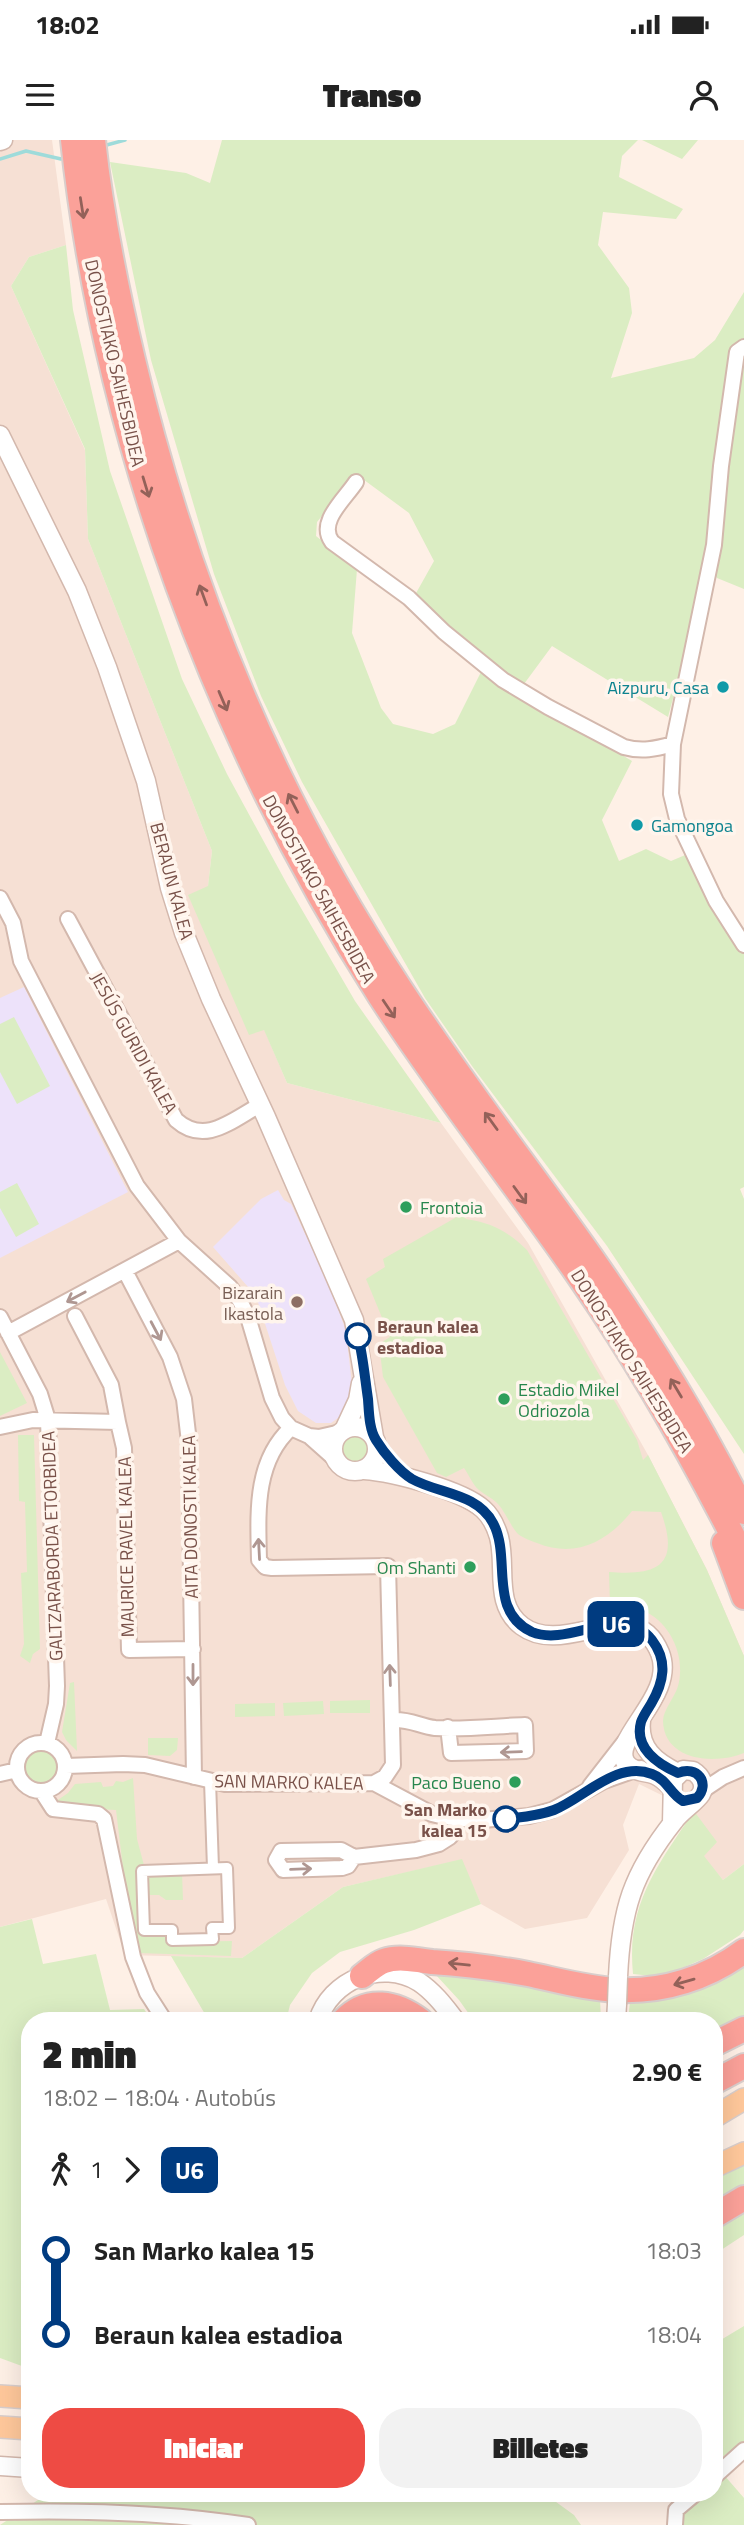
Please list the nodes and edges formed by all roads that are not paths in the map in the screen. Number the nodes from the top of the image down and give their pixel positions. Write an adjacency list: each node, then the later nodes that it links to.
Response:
1 (72, 140): 4 (highway, DONOSTIAKO SAIHESBIDEA, one-way to 4)
2 (93, 140): 4 (highway, DONOSTIAKO SAIHESBIDEA)
3 (744, 347): 7 (street)
4 (120, 349): 23 (highway, DONOSTIAKO SAIHESBIDEA, one-way to 4); 30 (highway, DONOSTIAKO SAIHESBIDEA, one-way to 30)
5 (0, 435): 11 (street, BERAUN KALEA)
6 (356, 482): 7 (street)
7 (673, 744): 10 (street)
8 (0, 898): 12 (street)
9 (68, 919): 11 (street, JESÚS GURIDI KALEA)
10 (744, 945)
11 (260, 1105): 17 (street, BERAUN KALEA)
12 (179, 1241): 13 (street); 21 (street)
13 (125, 1270): 16 (street, one-way to 16); 34 (street, AITA DONOSTI KALEA, one-way to 34)
14 (75, 1316): 19 (street, MAURICE RAVEL KALEA)
15 (0, 1317): 16 (street, GALTZARABORDA ETORBIDEA)
16 (8, 1333): 18 (street, GALTZARABORDA ETORBIDEA)
17 (362, 1365): 22 (street, BERAUN KALEA); 25 (street, BERAUN KALEA)
18 (48, 1420): 19 (street); 20 (street); 39 (street, GALTZARABORDA ETORBIDEA)
19 (118, 1422): 34 (street, MAURICE RAVEL KALEA)
20 (0, 1427)
21 (291, 1428): 24 (street); 35 (street, one-way to 21)
22 (343, 1431): 24 (street); 25 (street); 26 (street)
23 (703, 1434): 29 (highway); 31 (highway, DONOSTIAKO SAIHESBIDEA)
24 (309, 1436): 26 (street)
25 (375, 1438): 27 (street); 28 (street)
26 (336, 1461): 27 (street)
27 (363, 1470): 28 (street)
28 (412, 1478): 36 (street)
29 (744, 1484)
30 (709, 1488): 32 (highway, DONOSTIAKO SAIHESBIDEA); 33 (highway)
31 (744, 1513)
32 (744, 1558)
33 (744, 1597)
34 (193, 1649): 46 (street, AITA DONOSTI KALEA, one-way to 46)
35 (392, 1720): 37 (street); 40 (street)
36 (641, 1721): 38 (street); 47 (street)
37 (448, 1727): 37 (street, one-way to 37)
38 (628, 1737): 43 (street); 52 (street, SAN MARKO KALEA)
39 (47, 1743): 41 (street); 42 (street)
40 (393, 1765): 49 (street); 53 (street)
41 (66, 1766): 46 (street, SAN MARKO KALEA); 51 (street)
42 (17, 1770): 45 (street); 51 (street)
43 (635, 1770): 47 (street); 52 (street, SAN MARKO KALEA)
44 (738, 1770): 50 (street)
45 (0, 1774)
46 (194, 1777): 48 (street, SAN MARKO KALEA)
47 (672, 1780): 50 (street); 50 (street); 55 (street)
48 (210, 1781): 49 (street, SAN MARKO KALEA); 57 (street)
49 (374, 1783): 53 (street, SAN MARKO KALEA)
50 (698, 1789): 55 (street)
51 (41, 1792): 60 (street)
52 (585, 1793): 54 (street, SAN MARKO KALEA)
53 (411, 1802): 54 (street, SAN MARKO KALEA)
54 (456, 1818): 56 (street)
55 (672, 1823): 65 (street, bridge)
56 (354, 1857)
57 (213, 1868): 57 (street)
58 (744, 1951): 59 (highway, one-way to 59)
59 (362, 1976): 61 (street); 64 (street)
60 (159, 2012)
61 (322, 2012)
62 (356, 2012): 63 (highway)
63 (407, 2012)
64 (448, 2012)
65 (616, 2012)
66 (744, 2029): 67 (highway)
67 (723, 2040)
68 (744, 2066): 69 (highway)
69 (723, 2077)
70 (744, 2099): 71 (main road)
71 (723, 2112)
72 (744, 2152): 73 (main road)
73 (723, 2162)
74 (744, 2198): 75 (highway)
75 (723, 2211)
76 (0, 2396): 77 (main road)
77 (21, 2397)
78 (0, 2427): 79 (main road)
79 (21, 2428)
80 (744, 2450): 83 (street)
81 (0, 2466): 82 (street)
82 (21, 2467)
83 (723, 2469)
84 (0, 2476): 85 (street)
85 (21, 2477)
86 (686, 2502): 89 (street)
87 (0, 2512): 88 (street)
88 (248, 2525)
89 (675, 2525)

